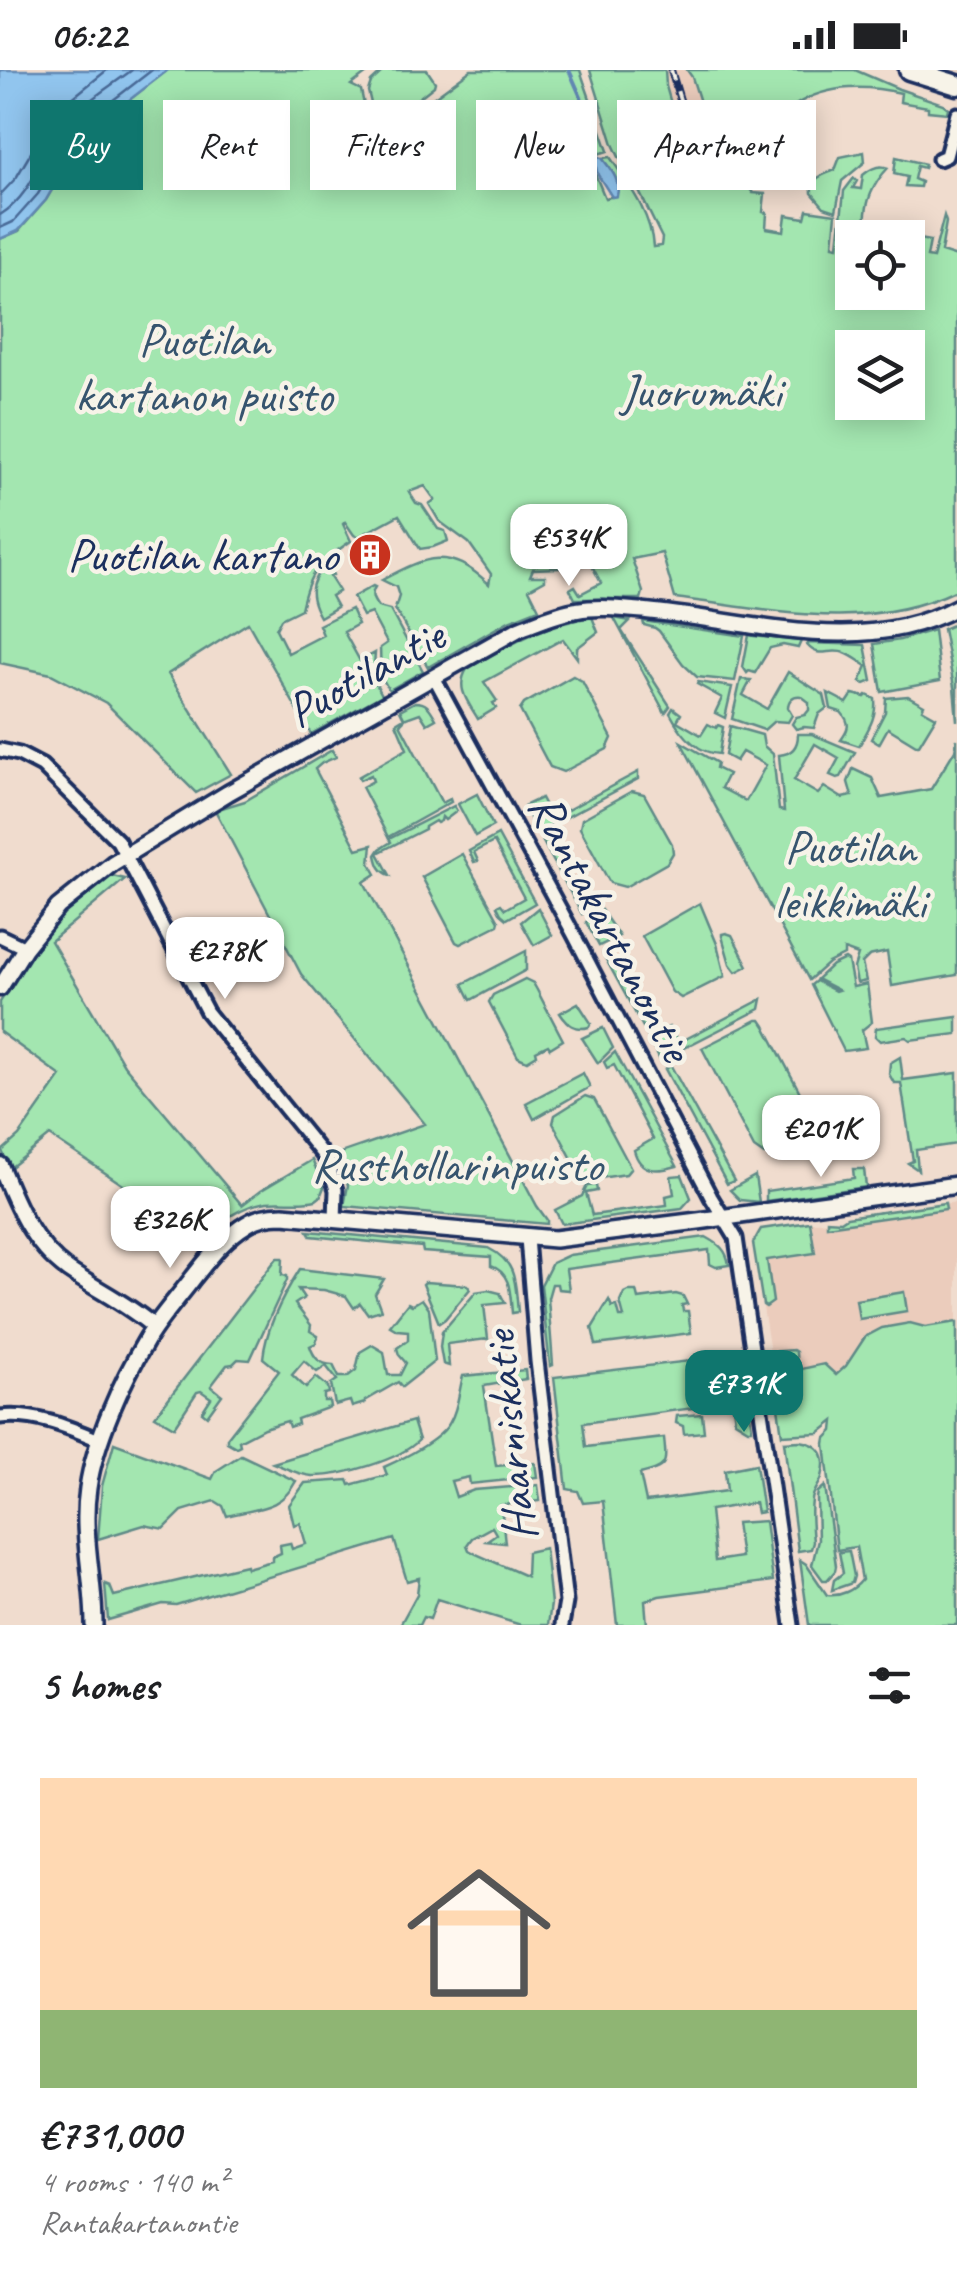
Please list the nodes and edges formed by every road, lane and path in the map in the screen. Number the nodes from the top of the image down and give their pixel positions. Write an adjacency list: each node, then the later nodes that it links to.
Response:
1 (909, 70): 2 (main road)
2 (957, 85)
3 (957, 114): 4 (street)
4 (943, 158)
5 (957, 607): 6 (street, Puotilantie)
6 (434, 678): 8 (street, Puotilantie); 14 (street, Rantakartanontie)
7 (0, 750): 8 (street)
8 (126, 854): 10 (street, Puotilantie); 15 (street)
9 (0, 936): 10 (street)
10 (25, 948): 11 (street, Puotilantie)
11 (0, 988)
12 (0, 1165): 17 (street)
13 (957, 1184): 14 (main road)
14 (724, 1218): 16 (main road); 22 (street, Rantakartanontie)
15 (334, 1220): 16 (main road); 17 (main road)
16 (527, 1238): 21 (street, Haarniskatie)
17 (154, 1328): 19 (main road)
18 (0, 1417): 19 (street)
19 (100, 1440): 20 (main road)
20 (94, 1625)
21 (562, 1625)
22 (792, 1625)

